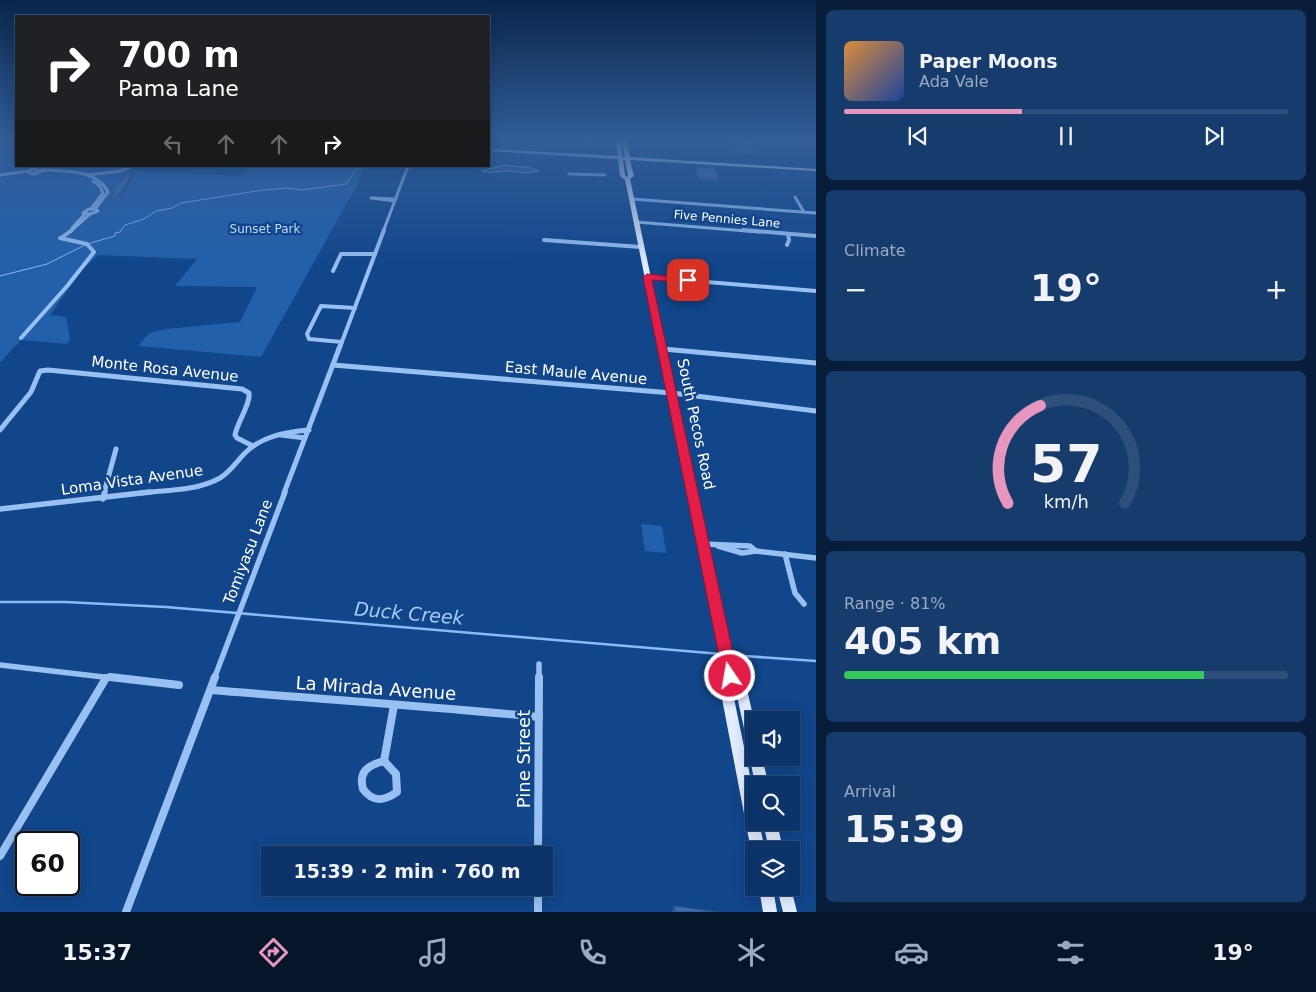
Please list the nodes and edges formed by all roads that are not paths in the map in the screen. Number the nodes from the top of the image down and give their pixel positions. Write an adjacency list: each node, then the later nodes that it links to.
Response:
1 (96, 183): 7 (street)
2 (402, 183): 6 (street, Tomiyasu Lane)
3 (628, 183): 5 (main road, South Pecos Road)
4 (795, 197): 8 (street)
5 (632, 199): 8 (street); 11 (main road, South Pecos Road)
6 (395, 200): 6 (street); 17 (street, Tomiyasu Lane)
7 (93, 209): 10 (street); 10 (street)
8 (804, 212): 9 (street)
9 (816, 213)
10 (87, 214): 22 (street)
11 (636, 222): 12 (street, Five Pennies Lane); 16 (main road, South Pecos Road)
12 (788, 234): 13 (street, Five Pennies Lane); 15 (street)
13 (816, 236)
14 (544, 240): 16 (street)
15 (786, 245)
16 (641, 247): 19 (main road, South Pecos Road)
17 (374, 256): 18 (street); 21 (street, Tomiyasu Lane)
18 (333, 271)
19 (647, 277): 20 (street); 24 (main road, South Pecos Road)
20 (816, 291)
21 (355, 308): 23 (street, Tomiyasu Lane); 23 (street)
22 (21, 338)
23 (342, 342): 26 (street, Tomiyasu Lane)
24 (663, 350): 25 (street); 27 (main road, South Pecos Road)
25 (816, 363)
26 (333, 365): 27 (street, East Maule Avenue); 30 (street, Tomiyasu Lane)
27 (672, 393): 28 (street, East Maule Avenue); 37 (main road, South Pecos Road)
28 (816, 411)
29 (0, 430): 33 (street, Monte Rosa Avenue)
30 (309, 430): 31 (street, Loma Vista Avenue); 32 (street, Tomiyasu Lane)
31 (281, 434): 32 (street); 33 (street, Loma Vista Avenue)
32 (306, 438): 47 (street, Tomiyasu Lane)
33 (253, 446): 35 (street, Loma Vista Avenue)
34 (116, 449): 35 (street)
35 (103, 499): 36 (street, Loma Vista Avenue)
36 (0, 509)
37 (703, 544): 38 (street); 41 (main road, South Pecos Road)
38 (784, 554): 39 (street); 40 (street)
39 (816, 558)
40 (804, 604)
41 (724, 644): 44 (main road, South Pecos Road)
42 (539, 664): 50 (street, Pine Street)
43 (0, 665): 45 (street)
44 (732, 674): 49 (main road); 52 (main road, South Pecos Road)
45 (106, 678): 46 (street); 54 (street)
46 (179, 685)
47 (211, 690): 48 (street, La Mirada Avenue); 58 (street, Tomiyasu Lane)
48 (394, 705): 50 (street, La Mirada Avenue); 51 (street)
49 (746, 711)
50 (539, 717): 53 (street, Pine Street)
51 (384, 762): 51 (street)
52 (756, 841)
53 (538, 846)
54 (0, 856)
55 (538, 896): 59 (street)
56 (767, 896): 60 (main road)
57 (786, 896): 61 (main road)
58 (126, 912)
59 (538, 912)
60 (770, 912)
61 (790, 912)

